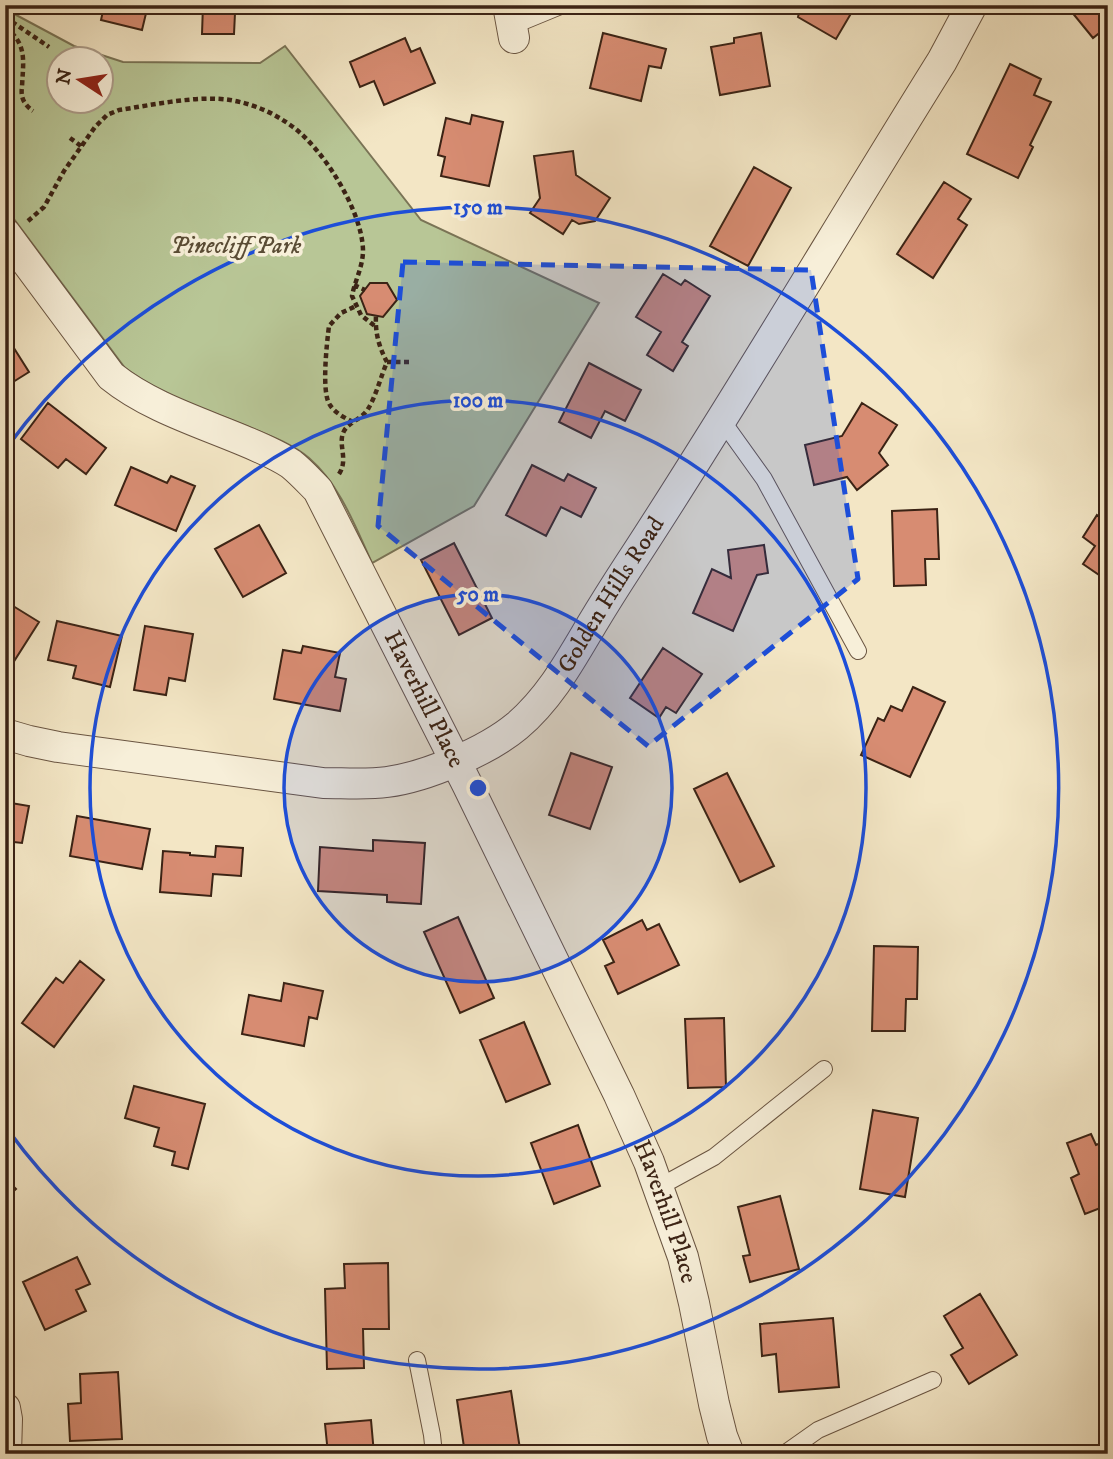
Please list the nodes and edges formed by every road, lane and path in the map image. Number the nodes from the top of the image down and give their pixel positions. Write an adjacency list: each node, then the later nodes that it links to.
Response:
1 (9, 5): 4 (path)
2 (564, 5): 6 (lane)
3 (972, 5): 20 (street, Golden Hills Road)
4 (5, 11)
5 (5, 17): 8 (path)
6 (511, 23)
7 (5, 27): 9 (path)
8 (47, 46)
9 (33, 111)
10 (70, 138): 11 (path)
11 (81, 146): 12 (path); 13 (path)
12 (15, 229): 25 (street, Haverhill Place)
13 (354, 285): 14 (path); 15 (path)
14 (365, 290)
15 (356, 306): 17 (path); 21 (path)
16 (376, 316): 17 (path)
17 (376, 327): 18 (path)
18 (387, 362): 19 (path); 21 (path)
19 (412, 362)
20 (721, 419): 23 (lane); 25 (street, Golden Hills Road)
21 (354, 422): 22 (path)
22 (335, 480)
23 (858, 651)
24 (5, 734): 25 (street, Golden Hills Road)
25 (455, 761): 27 (street, Haverhill Place)
26 (824, 1069): 27 (lane)
27 (659, 1187): 33 (street, Haverhill Place)
28 (417, 1360): 32 (lane)
29 (933, 1380): 34 (lane)
30 (5, 1408): 31 (street)
31 (6, 1454)
32 (434, 1454)
33 (729, 1454)
34 (784, 1454)

